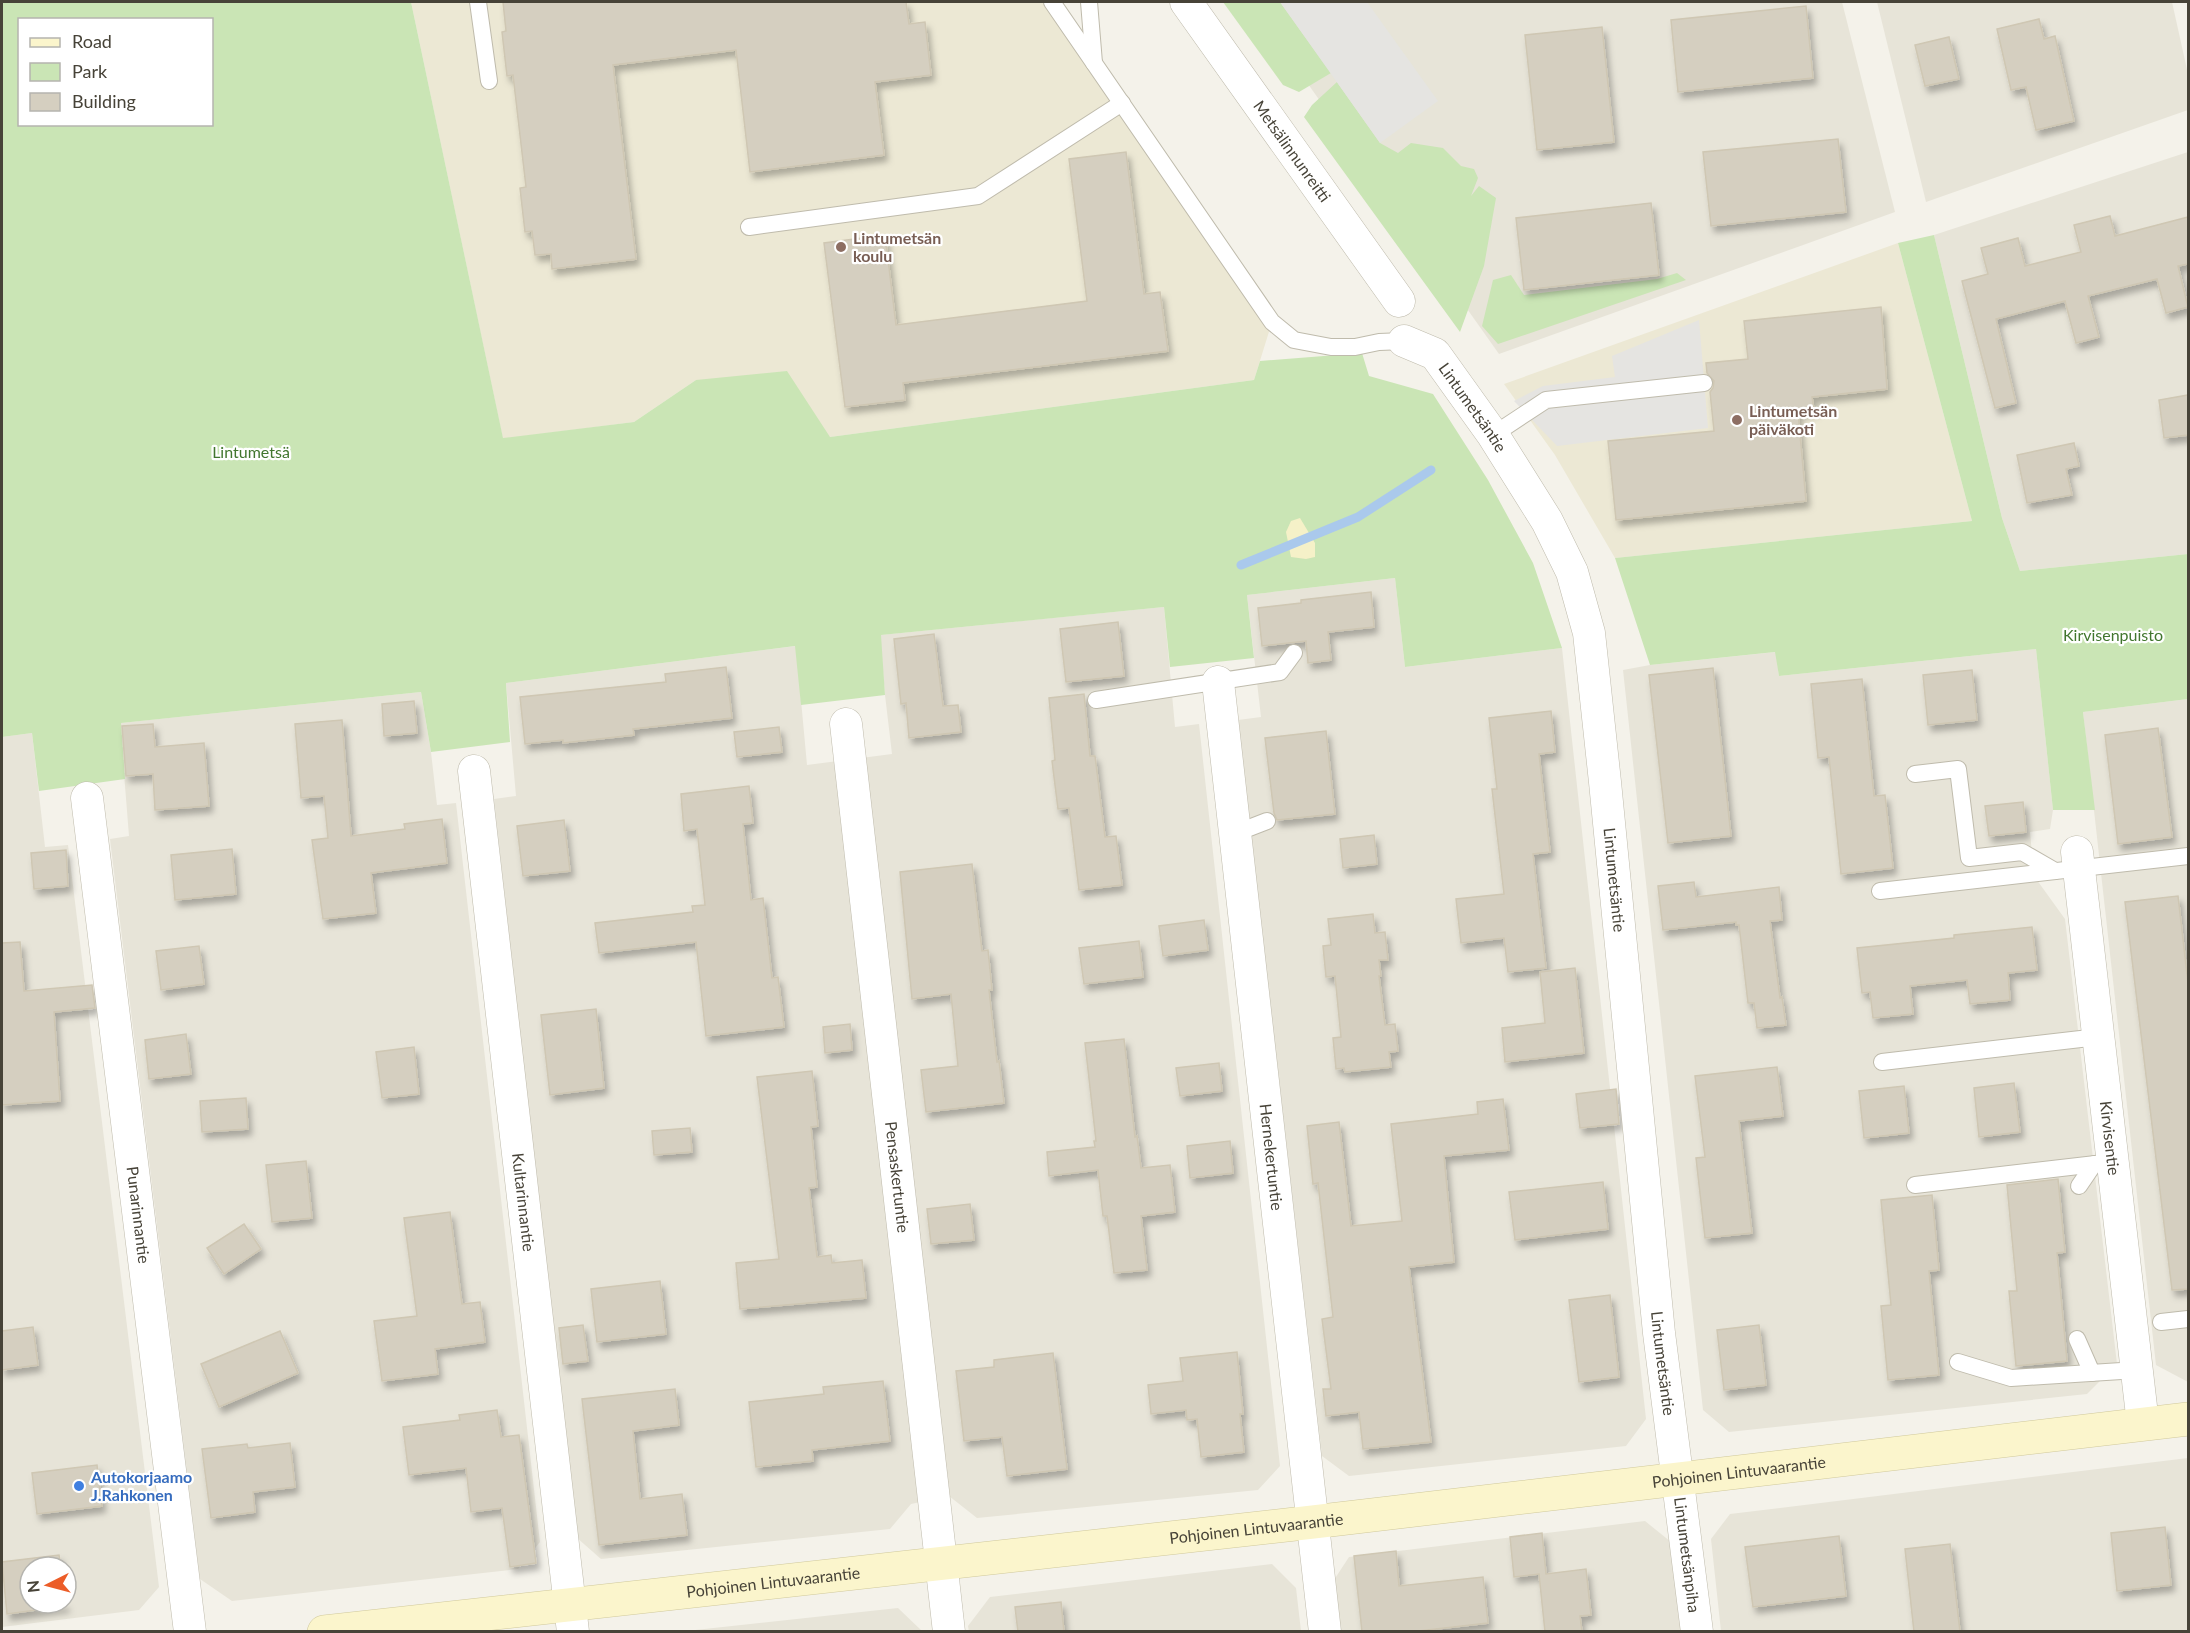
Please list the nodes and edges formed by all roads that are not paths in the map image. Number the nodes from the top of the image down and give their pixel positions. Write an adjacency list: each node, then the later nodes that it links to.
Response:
1 (478, 2): 6 (lane)
2 (1052, 2): 5 (lane)
3 (1089, 2): 5 (lane)
4 (1186, 2): 9 (street, Metsälinnunreitti)
5 (1094, 63): 7 (lane)
6 (489, 81)
7 (1122, 103): 8 (lane); 10 (lane)
8 (749, 227)
9 (1399, 301)
10 (1404, 341): 12 (street, Lintumetsäntie)
11 (1704, 383): 12 (lane)
12 (1493, 435): 38 (street, Lintumetsäntie)
13 (1294, 653): 14 (lane)
14 (1218, 682): 15 (lane); 21 (street, Hernekertuntie)
15 (1096, 700)
16 (846, 724): 40 (street, Pensaskertuntie)
17 (474, 771): 41 (street, Kultarinnantie)
18 (1915, 774): 23 (lane)
19 (87, 798): 42 (street, Punarinnantie)
20 (1267, 821): 21 (lane)
21 (1236, 833): 39 (street, Hernekertuntie)
22 (2188, 856): 23 (lane)
23 (2070, 864): 24 (lane); 25 (street, Kirvisentie)
24 (1880, 891)
25 (2098, 1037): 26 (lane); 27 (street, Kirvisentie)
26 (1882, 1062)
27 (2104, 1163): 28 (lane); 29 (lane); 34 (street, Kirvisentie)
28 (1915, 1185)
29 (2079, 1186)
30 (2188, 1319): 31 (lane)
31 (2161, 1322)
32 (2077, 1339): 35 (lane)
33 (1958, 1362): 35 (lane)
34 (2137, 1370): 35 (lane); 37 (street, Kirvisentie)
35 (2092, 1373)
36 (2188, 1419): 37 (street, Pohjoinen Lintuvaarantie)
37 (2143, 1424): 38 (street, Pohjoinen Lintuvaarantie)
38 (1678, 1478): 39 (street, Pohjoinen Lintuvaarantie); 46 (street, Lintumetsänpiha)
39 (1313, 1522): 40 (street, Pohjoinen Lintuvaarantie); 45 (street, Hernekertuntie)
40 (941, 1562): 41 (street, Pohjoinen Lintuvaarantie); 44 (street, Pensaskertuntie)
41 (572, 1618): 43 (street, Pohjoinen Lintuvaarantie)
42 (190, 1632)
43 (324, 1632)
44 (949, 1632)
45 (1325, 1632)
46 (1697, 1632)

